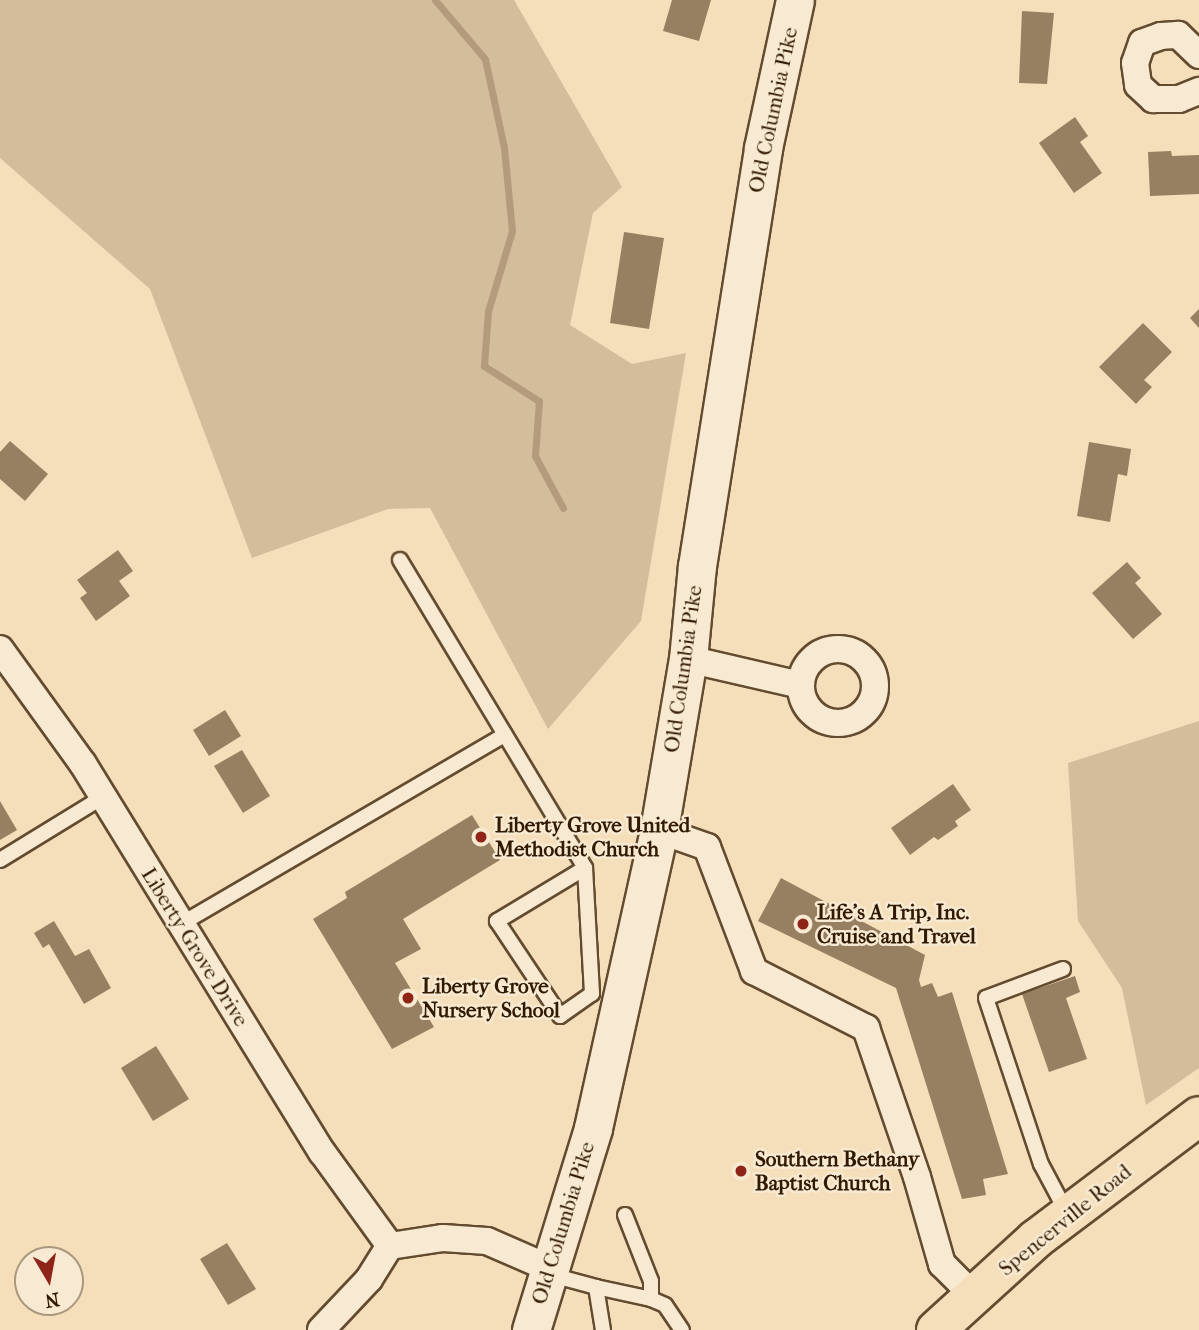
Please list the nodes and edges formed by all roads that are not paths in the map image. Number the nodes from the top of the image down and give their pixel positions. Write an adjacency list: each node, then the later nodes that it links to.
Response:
1 (796, 0): 6 (main road, Old Columbia Pike)
2 (1199, 55): 3 (street)
3 (1199, 91)
4 (400, 560): 8 (lane)
5 (0, 649): 9 (street, Liberty Grove Drive)
6 (688, 659): 7 (street); 10 (main road, Old Columbia Pike)
7 (800, 685)
8 (505, 735): 12 (lane); 13 (lane)
9 (103, 797): 11 (lane); 13 (street, Liberty Grove Drive)
10 (659, 830): 15 (main road, Old Columbia Pike); 22 (street)
11 (0, 860)
12 (585, 868): 15 (lane); 15 (lane)
13 (181, 924): 19 (street, Liberty Grove Drive)
14 (1063, 969): 18 (lane)
15 (606, 999): 20 (main road, Old Columbia Pike)
16 (1199, 1116): 18 (main road, Spencerville Road)
17 (625, 1215): 23 (lane)
18 (1068, 1215): 22 (main road, Spencerville Road)
19 (390, 1246): 20 (street); 24 (street)
20 (548, 1271): 21 (lane); 25 (main road, Old Columbia Pike)
21 (596, 1287): 23 (lane); 26 (lane)
22 (973, 1295): 28 (main road, Spencerville Road)
23 (651, 1298): 27 (lane)
24 (321, 1330)
25 (531, 1330)
26 (603, 1330)
27 (682, 1330)
28 (936, 1330)

